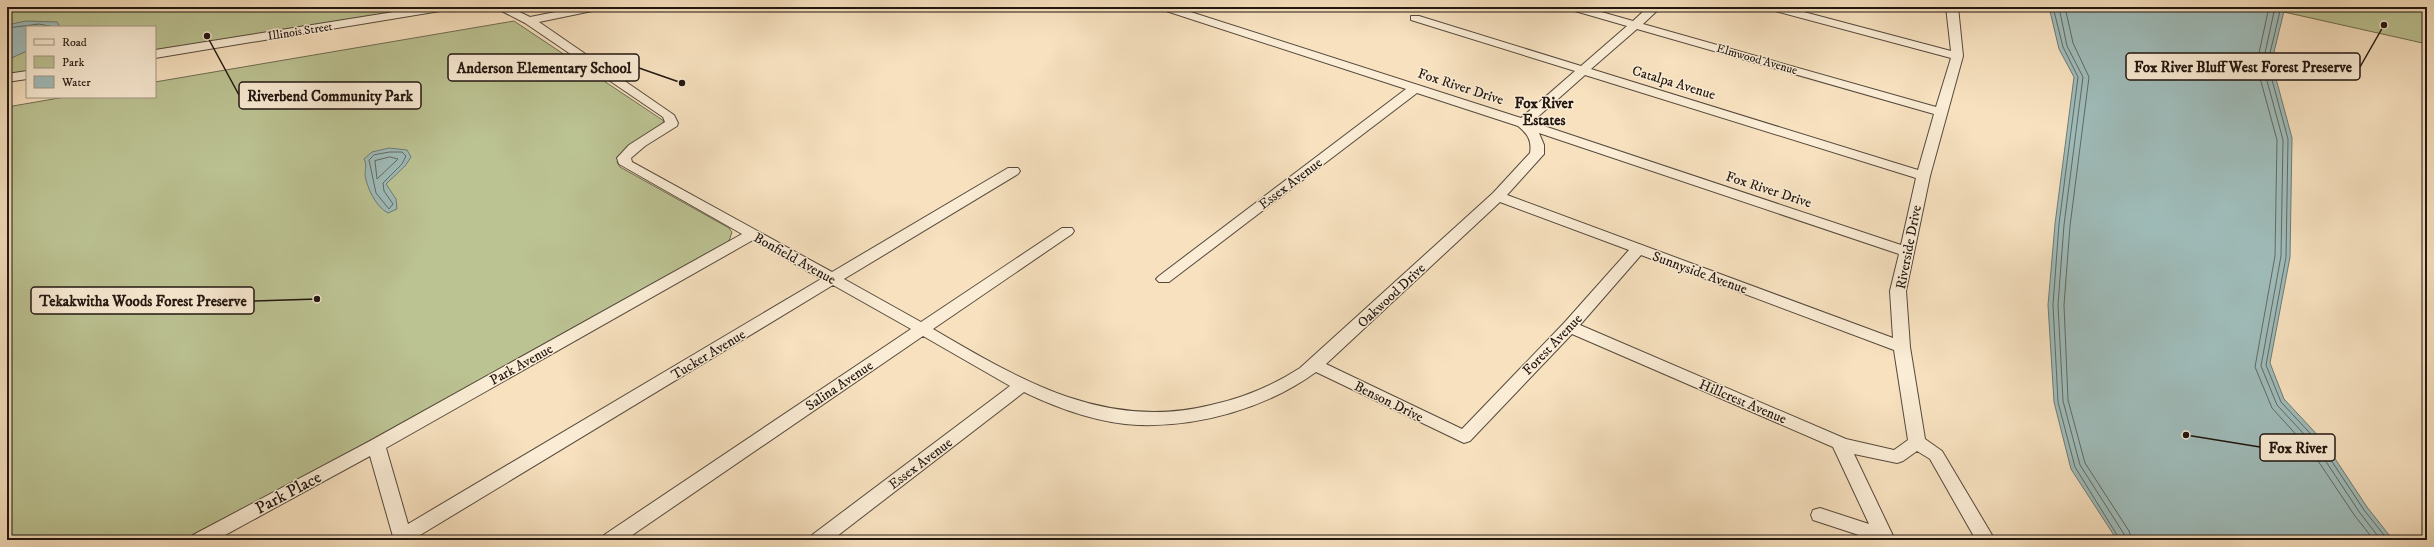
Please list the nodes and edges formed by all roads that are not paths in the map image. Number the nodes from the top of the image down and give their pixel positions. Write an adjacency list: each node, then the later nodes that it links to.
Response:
1 (446, 7): 12 (street, Illinois Street)
2 (500, 7): 10 (street)
3 (597, 7): 10 (street)
4 (1164, 7): 17 (street, Fox River Drive)
5 (1572, 7): 11 (street, Elmwood Avenue)
6 (1655, 7): 11 (street)
7 (1772, 7): 13 (street)
8 (1952, 7): 13 (street, Riverside Drive)
9 (1415, 18): 14 (street, Catalpa Avenue)
10 (529, 21): 24 (street, Bonfield Avenue)
11 (1635, 25): 14 (street); 18 (street, Elmwood Avenue)
12 (156, 54)
13 (1957, 56): 18 (street, Riverside Drive)
14 (1584, 69): 19 (street); 21 (street, Catalpa Avenue)
15 (26, 75): 16 (street)
16 (7, 78)
17 (1416, 88): 19 (street, Fox River Drive); 28 (street, Essex Avenue)
18 (1942, 112): 21 (street, Riverside Drive)
19 (1524, 123): 22 (street, Oakwood Drive); 26 (street, Fox River Drive)
20 (1012, 171): 27 (street, Tucker Avenue)
21 (1923, 176): 26 (street, Riverside Drive)
22 (1498, 196): 25 (street, Sunnyside Avenue); 32 (street, Oakwood Drive)
23 (1067, 231): 30 (street, Salina Avenue)
24 (753, 234): 27 (street, Bonfield Avenue); 37 (street, Park Avenue)
25 (1638, 249): 29 (street, Forest Avenue); 31 (street, Sunnyside Avenue)
26 (1907, 252): 31 (street, Riverside Drive)
27 (833, 279): 30 (street, Bonfield Avenue); 39 (street, Tucker Avenue)
28 (1164, 279)
29 (1570, 327): 34 (street, Forest Avenue); 36 (street, Hillcrest Avenue)
30 (923, 328): 33 (street, Bonfield Avenue); 42 (street, Salina Avenue)
31 (1902, 347): 35 (street, Riverside Drive)
32 (1315, 365): 33 (street, Oakwood Drive); 34 (street, Benson Drive)
33 (1021, 386): 43 (street, Essex Avenue)
34 (1464, 437)
35 (1917, 442): 36 (street, Hillcrest Avenue); 44 (street)
36 (1840, 443): 40 (street)
37 (376, 445): 39 (street); 41 (street, Park Place)
38 (1820, 515): 40 (street)
39 (403, 538)
40 (1885, 538)
41 (200, 540)
42 (611, 540)
43 (819, 540)
44 (1986, 540)

